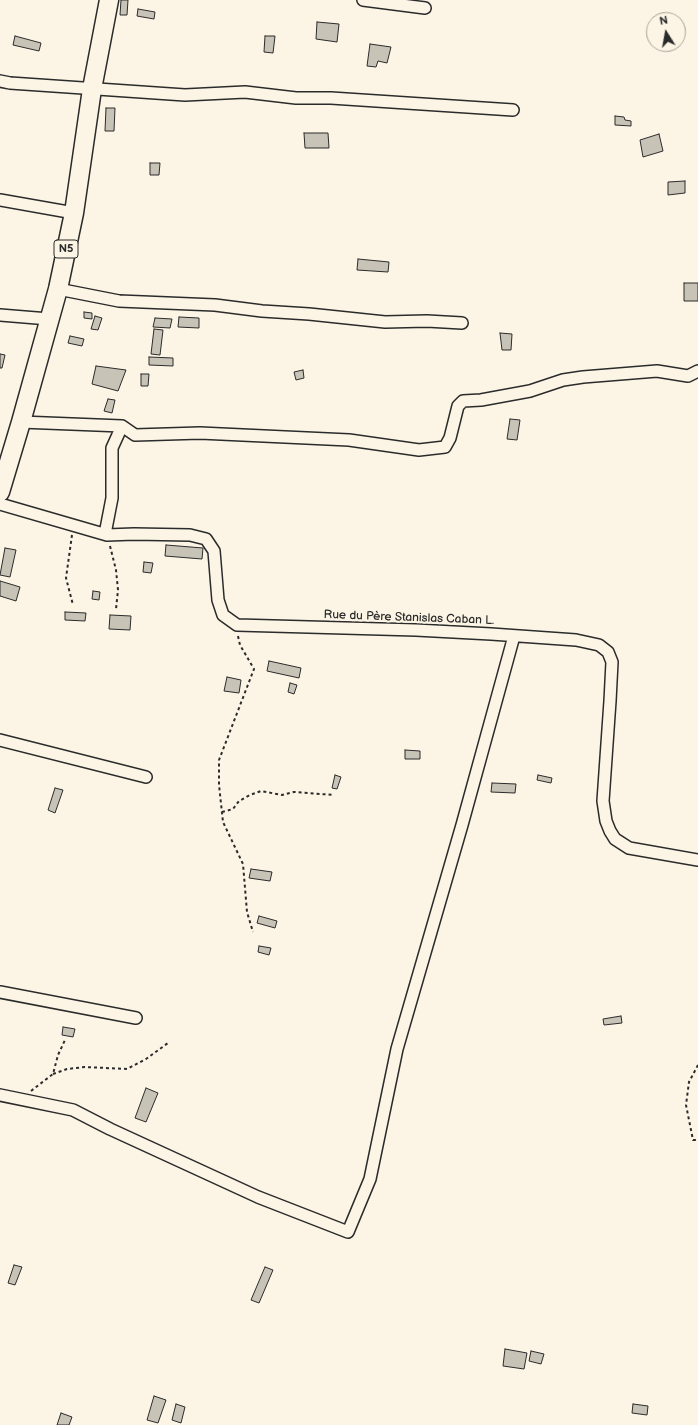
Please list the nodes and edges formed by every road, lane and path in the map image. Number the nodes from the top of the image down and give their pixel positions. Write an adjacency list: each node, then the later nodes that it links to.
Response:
1 (109, 0): 5 (main road, N5 / N5)
2 (363, 0): 3 (street)
3 (425, 8)
4 (0, 81): 5 (street)
5 (92, 89): 6 (street); 8 (main road, N5 / N5)
6 (513, 110)
7 (0, 200): 8 (street)
8 (74, 213): 9 (main road, N5 / N5)
9 (58, 289): 11 (main road, N5 / N5); 12 (street)
10 (0, 315): 11 (street)
11 (49, 319): 14 (main road, N5 / N5)
12 (462, 323)
13 (698, 371): 15 (street)
14 (21, 422): 15 (street); 16 (main road, N5 / N5)
15 (122, 426): 19 (street)
16 (0, 492)
17 (0, 504): 18 (street)
18 (74, 526): 19 (street); 20 (path)
19 (106, 535): 21 (path); 22 (street)
20 (73, 605)
21 (116, 609)
22 (237, 625): 23 (street, Rue du Père Stanislas Caban L.); 27 (path)
23 (514, 636): 28 (street, Rue du Père Stanislas Caban L.); 37 (street)
24 (0, 740): 25 (street)
25 (146, 777)
26 (334, 795): 27 (path)
27 (222, 812): 29 (path)
28 (698, 860)
29 (253, 932)
30 (0, 992): 31 (street)
31 (136, 1018)
32 (65, 1040): 35 (path)
33 (168, 1043): 35 (path)
34 (698, 1065): 38 (path)
35 (53, 1074): 37 (path)
36 (0, 1095): 37 (street)
37 (21, 1099)
38 (698, 1140)

